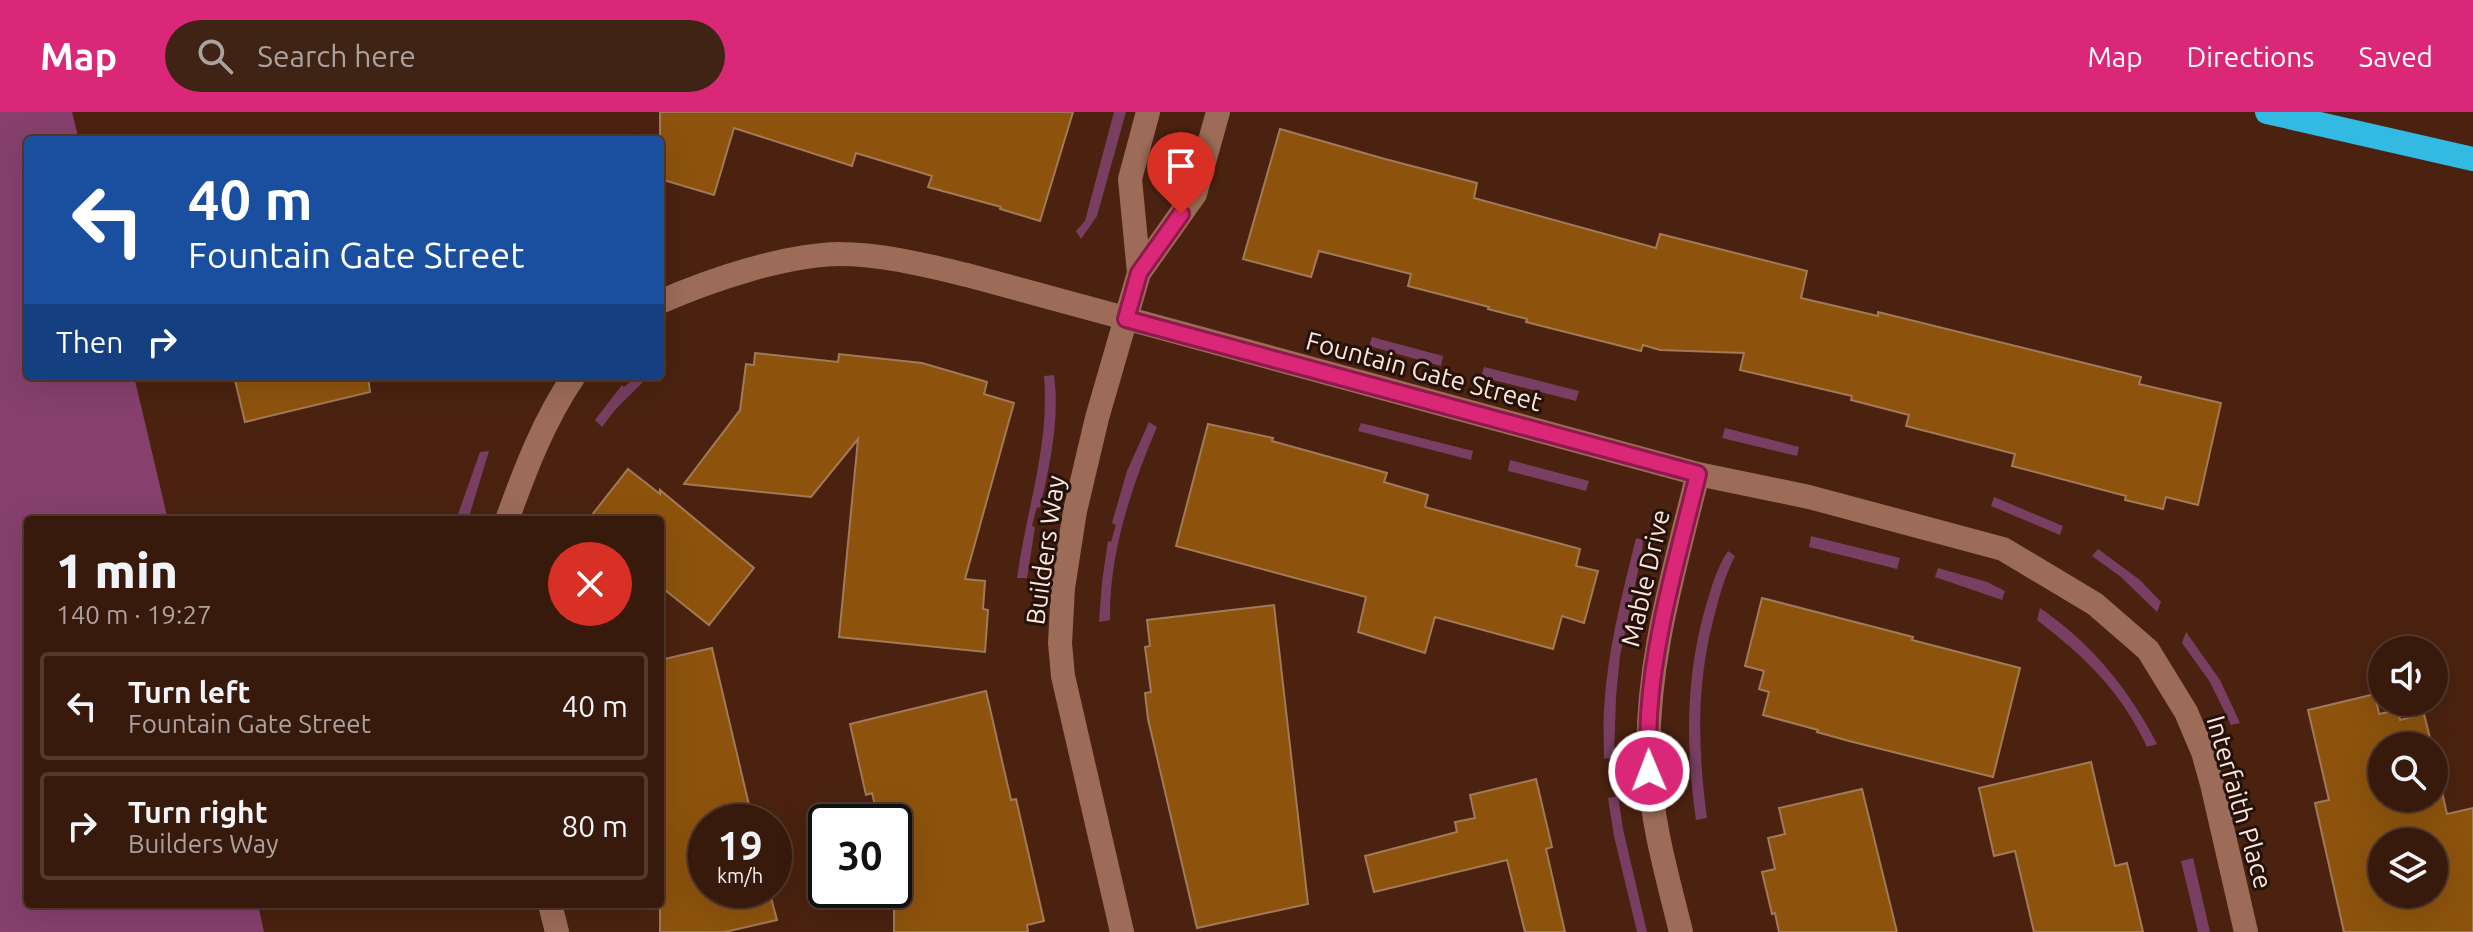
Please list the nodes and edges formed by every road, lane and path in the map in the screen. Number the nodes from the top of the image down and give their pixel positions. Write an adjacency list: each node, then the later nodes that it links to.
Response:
1 (1148, 112): 5 (street, Builders Way)
2 (1218, 112): 5 (street, Builders Way)
3 (2267, 112): 4 (highway)
4 (2473, 159)
5 (1139, 273): 7 (street, Builders Way)
6 (664, 300): 7 (street, Fountain Gate Street)
7 (1126, 319): 9 (street, Fountain Gate Street); 14 (street, Builders Way)
8 (571, 380): 10 (street)
9 (1698, 474): 11 (street, Fountain Gate Street); 15 (street, Mable Drive)
10 (509, 516)
11 (2148, 650): 16 (street, Interfaith Place)
12 (551, 908): 13 (street)
13 (557, 932)
14 (1122, 932)
15 (1681, 932)
16 (2246, 932)

